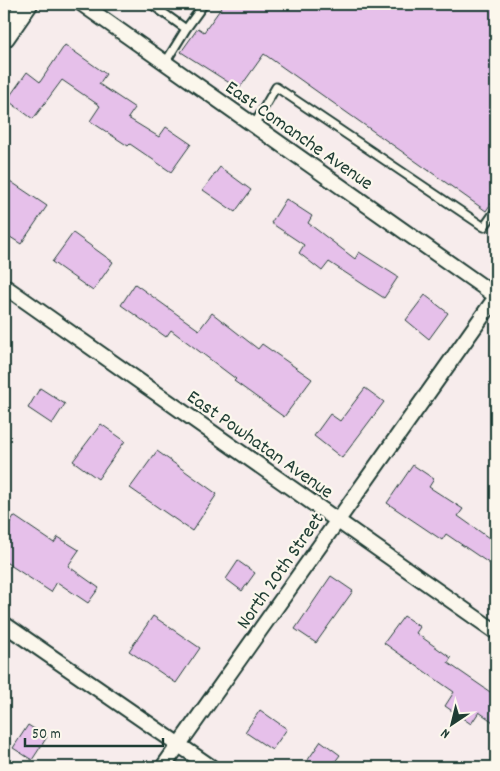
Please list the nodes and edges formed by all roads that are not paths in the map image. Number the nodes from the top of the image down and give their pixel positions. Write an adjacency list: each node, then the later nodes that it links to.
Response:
1 (27, 4): 6 (street)
2 (82, 4): 7 (street, East Comanche Avenue)
3 (151, 4): 5 (lane)
4 (204, 4): 5 (lane)
5 (186, 29): 7 (lane)
6 (4, 37)
7 (165, 63): 8 (street, East Comanche Avenue)
8 (254, 125): 9 (lane); 11 (street, East Comanche Avenue)
9 (496, 210)
10 (4, 286): 12 (street, East Powhatan Avenue)
11 (496, 296): 12 (street, North 20th Street)
12 (337, 522): 14 (street, East Powhatan Avenue); 15 (street, North 20th Street)
13 (4, 624): 15 (street)
14 (496, 632)
15 (179, 745): 16 (street, North 20th Street); 17 (street)
16 (163, 767)
17 (211, 767)

